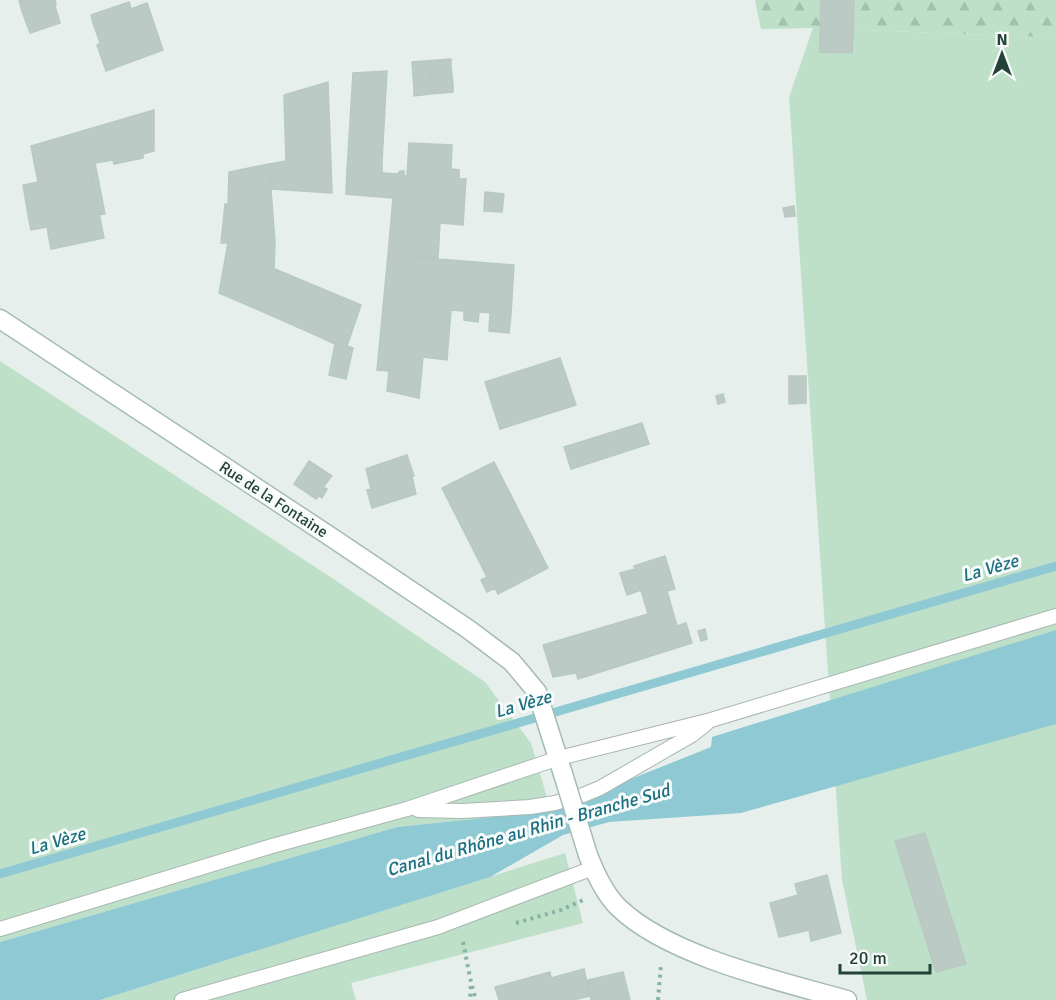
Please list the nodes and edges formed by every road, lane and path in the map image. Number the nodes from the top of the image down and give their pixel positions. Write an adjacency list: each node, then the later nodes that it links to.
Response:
1 (0, 319): 4 (street, Rue de la Fontaine)
2 (1056, 616): 3 (lane)
3 (711, 720): 4 (lane); 5 (lane)
4 (559, 760): 5 (lane); 6 (street, bridge)
5 (407, 809): 7 (lane)
6 (590, 861): 9 (street); 11 (lane)
7 (0, 929)
8 (463, 940): 10 (path)
9 (668, 940): 14 (path); 15 (street)
10 (471, 982): 12 (path); 13 (path)
11 (182, 1000)
12 (470, 1000)
13 (476, 1000)
14 (658, 1000)
15 (847, 1000)

